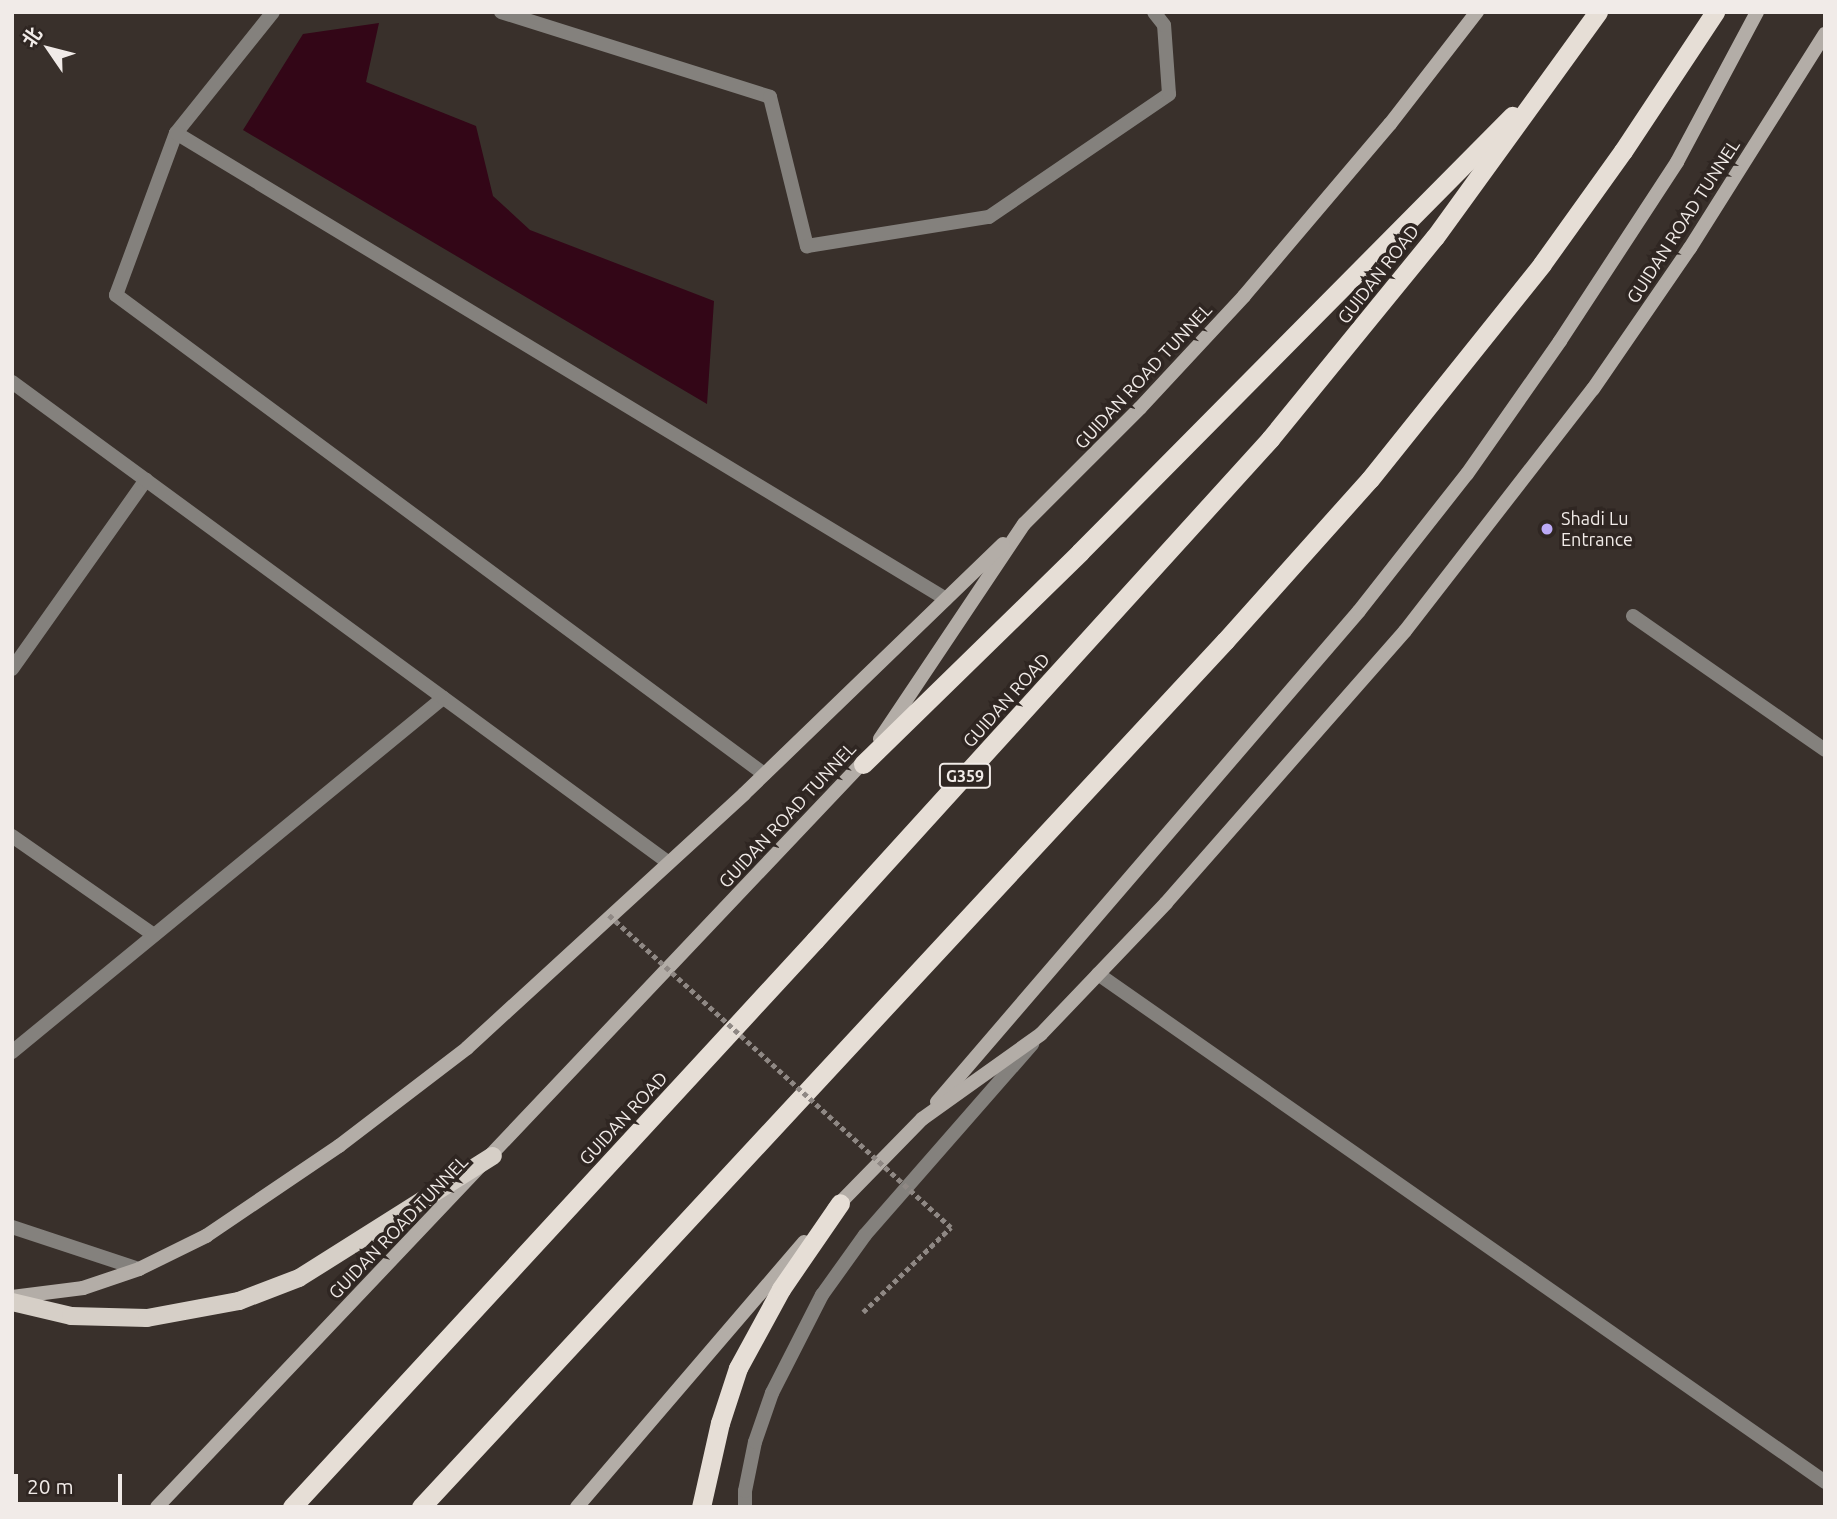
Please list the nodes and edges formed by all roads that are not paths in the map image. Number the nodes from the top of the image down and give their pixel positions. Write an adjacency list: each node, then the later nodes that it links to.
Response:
1 (273, 12): 10 (street)
2 (501, 12): 3 (street)
3 (1154, 12)
4 (1477, 12): 13 (main road, GUIDAN ROAD TUNNEL)
5 (1598, 12): 9 (highway, GUIDAN ROAD / G359)
6 (1715, 12): 37 (highway)
7 (1758, 12): 27 (main road)
8 (1825, 34): 24 (main road, GUIDAN ROAD TUNNEL)
9 (1562, 65): 19 (highway); 36 (highway, GUIDAN ROAD / G359)
10 (176, 134): 14 (street); 20 (street)
11 (12, 382): 12 (street)
12 (146, 480): 16 (street); 17 (street)
13 (1024, 524): 14 (main road); 19 (main road, GUIDAN ROAD TUNNEL)
14 (946, 599): 20 (main road)
15 (1633, 616): 18 (street)
16 (12, 669)
17 (443, 698): 22 (street); 23 (street)
18 (1825, 750)
19 (863, 764): 28 (main road, GUIDAN ROAD TUNNEL)
20 (765, 774): 22 (main road)
21 (12, 836): 23 (street)
22 (669, 863): 31 (main road)
23 (155, 935): 26 (street)
24 (1098, 974): 25 (main road, GUIDAN ROAD TUNNEL); 34 (street)
25 (1041, 1034): 27 (main road, GUIDAN ROAD TUNNEL); 40 (street)
26 (12, 1052)
27 (922, 1119): 29 (main road, GUIDAN ROAD TUNNEL)
28 (493, 1156): 33 (main road); 35 (main road, GUIDAN ROAD TUNNEL)
29 (839, 1203): 38 (main road, GUIDAN ROAD TUNNEL); 39 (highway)
30 (12, 1227): 31 (street)
31 (139, 1269): 32 (main road)
32 (12, 1297)
33 (12, 1302)
34 (1825, 1482)
35 (157, 1507)
36 (292, 1507)
37 (421, 1507)
38 (577, 1507)
39 (701, 1507)
40 (745, 1507)

